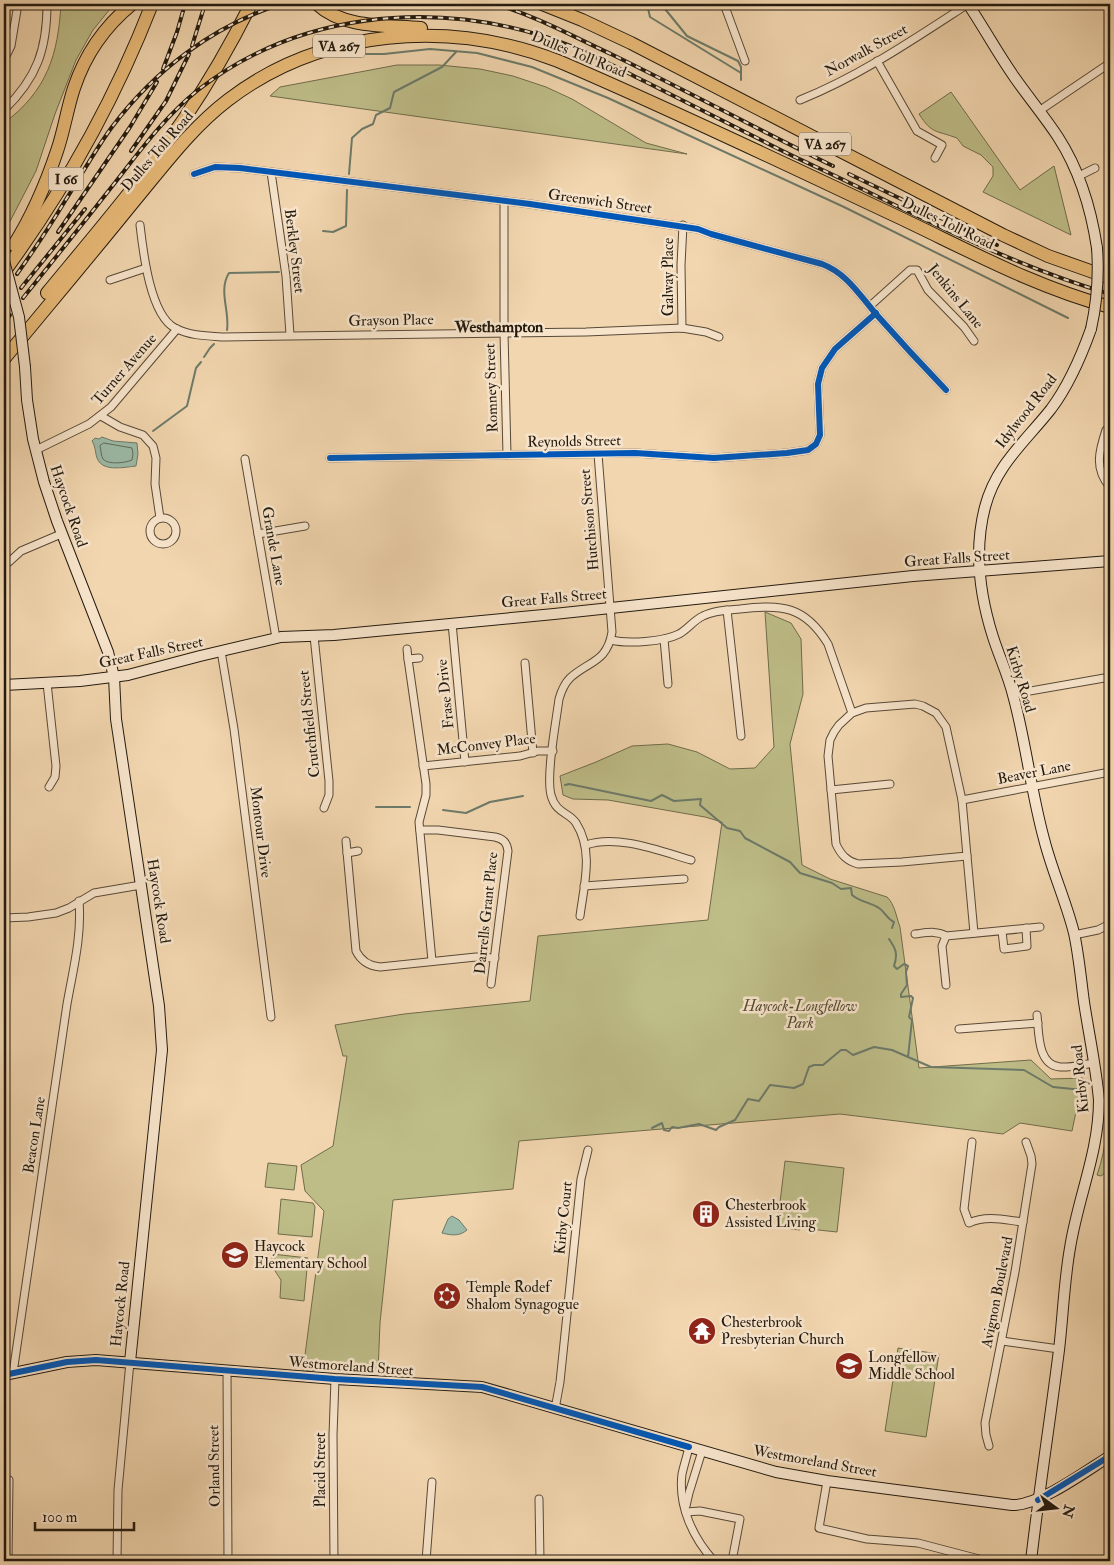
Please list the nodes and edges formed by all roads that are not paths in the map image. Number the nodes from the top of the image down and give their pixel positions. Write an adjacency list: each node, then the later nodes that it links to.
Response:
1 (18, 4): 11 (street)
2 (47, 4): 16 (street)
3 (132, 4): 26 (highway)
4 (152, 4): 28 (highway, I 66)
5 (251, 4): 40 (highway)
6 (316, 4): 10 (highway)
7 (542, 4): 29 (highway, Dulles Toll Road / VA 267)
8 (724, 4): 12 (street)
9 (968, 4): 13 (street, Norwalk Street); 17 (main road, Idylwood Road)
10 (500, 42): 32 (highway, Dulles Toll Road / VA 267); 41 (highway, Dulles Toll Road / VA 267)
11 (4, 60)
12 (745, 61)
13 (877, 61): 15 (street, Norwalk Street); 18 (street)
14 (1110, 63): 17 (street)
15 (800, 100)
16 (4, 110)
17 (1039, 112): 22 (main road, Idylwood Road)
18 (935, 158)
19 (1095, 168): 22 (street)
20 (271, 172): 21 (street, Greenwich Street); 23 (street, Greenwich Street); 37 (street, Berkley Street)
21 (194, 174)
22 (1078, 176): 57 (main road, Idylwood Road, bridge)
23 (504, 201): 25 (street, Greenwich Street); 36 (street, Romney Street)
24 (140, 225): 27 (street)
25 (683, 225): 31 (street, Greenwich Street); 34 (street, Galway Place)
26 (4, 260): 45 (main road, Haycock Road, bridge)
27 (146, 268): 30 (street); 35 (street)
28 (4, 272)
29 (1110, 278)
30 (110, 280)
31 (870, 306): 33 (street, Greenwich Street); 39 (street, Jenkins Lane)
32 (1110, 307)
33 (876, 313): 42 (street, Greenwich Street); 46 (street, Reynolds Street)
34 (682, 328): 36 (street, Grayson Place); 38 (street, Grayson Place)
35 (177, 329): 37 (street, Grayson Place); 43 (street, Turner Avenue)
36 (504, 333): 37 (street, Grayson Place); 47 (street, Romney Street)
37 (290, 335)
38 (719, 337)
39 (974, 340)
40 (4, 347)
41 (4, 359)
42 (946, 390)
43 (101, 416): 45 (street, Turner Avenue); 51 (street)
44 (1106, 430): 50 (street)
45 (36, 450): 53 (main road, Haycock Road)
46 (598, 454): 47 (street, Reynolds Street); 58 (street, Hutchison Street)
47 (507, 455): 49 (street, Reynolds Street)
48 (246, 458): 54 (street, Grande Lane)
49 (330, 458)
50 (1110, 487)
51 (160, 518)
52 (306, 526): 54 (street)
53 (62, 534): 55 (street); 70 (main road, Haycock Road)
54 (258, 534): 62 (street, Grande Lane)
55 (9, 562)
56 (1110, 562): 57 (main road, Great Falls Street)
57 (980, 572): 58 (main road, Great Falls Street); 75 (main road, Kirby Road)
58 (610, 608): 60 (main road, Great Falls Street); 64 (street, Hutchison Street)
59 (727, 610): 63 (street); 76 (street); 77 (street)
60 (452, 623): 61 (main road, Great Falls Street); 80 (street, Frase Drive)
61 (314, 636): 62 (main road, Great Falls Street); 88 (street, Crutchfield Street)
62 (276, 638): 66 (main road, Great Falls Street)
63 (664, 639): 64 (street); 73 (street)
64 (611, 640): 78 (street)
65 (407, 649): 68 (street)
66 (221, 651): 70 (main road, Great Falls Street); 115 (street, Montour Drive)
67 (419, 658): 68 (street)
68 (408, 659): 81 (street)
69 (525, 663): 79 (street)
70 (114, 677): 72 (main road, Great Falls Street); 97 (main road, Haycock Road)
71 (1110, 677): 75 (street)
72 (47, 683): 74 (main road, Great Falls Street); 85 (street)
73 (668, 684)
74 (4, 685)
75 (1013, 694): 84 (main road, Kirby Road)
76 (852, 713): 86 (street); 87 (street)
77 (740, 736)
78 (553, 751): 79 (street, McConvey Place); 91 (street)
79 (533, 753): 80 (street, McConvey Place)
80 (465, 762): 81 (street, McConvey Place)
81 (423, 766): 89 (street)
82 (1110, 772): 84 (street, Beaver Lane)
83 (890, 784): 86 (street)
84 (1031, 786): 87 (street, Beaver Lane); 108 (main road, Kirby Road)
85 (49, 787)
86 (831, 790): 94 (street)
87 (962, 800): 94 (street)
88 (324, 808)
89 (420, 830): 110 (street, Darrells Grant Place); 111 (street)
90 (346, 841): 93 (street)
91 (586, 845): 95 (street); 98 (street)
92 (358, 851): 93 (street)
93 (347, 853): 111 (street)
94 (967, 856): 106 (street)
95 (690, 860)
96 (684, 879): 98 (street)
97 (141, 885): 99 (street); 125 (main road, Haycock Road)
98 (584, 886): 100 (street)
99 (79, 902): 101 (street); 127 (street, Beacon Lane)
100 (580, 916)
101 (4, 918)
102 (1110, 924): 108 (street)
103 (1040, 927): 104 (street)
104 (1026, 928): 105 (street); 105 (street)
105 (1002, 930): 106 (street)
106 (974, 933): 109 (street)
107 (914, 934): 109 (street)
108 (1074, 935): 118 (main road, Kirby Road)
109 (946, 936): 113 (street)
110 (495, 958): 111 (street); 112 (street, Darrells Grant Place)
111 (432, 962)
112 (492, 984)
113 (946, 985)
114 (1037, 1015): 116 (street)
115 (271, 1018)
116 (1038, 1023): 117 (street); 118 (street)
117 (959, 1029)
118 (1095, 1063): 124 (main road, Kirby Road)
119 (972, 1142): 122 (street)
120 (1026, 1142): 122 (street, Avignon Boulevard)
121 (588, 1150): 129 (street, Kirby Court)
122 (1023, 1222): 123 (street, Avignon Boulevard)
123 (1002, 1340): 124 (street); 130 (street, Avignon Boulevard)
124 (1059, 1349): 138 (main road, Kirby Road)
125 (130, 1362): 126 (main road, Westmoreland Street); 127 (main road, Westmoreland Street); 141 (street, Haycock Road)
126 (227, 1370): 128 (main road, Westmoreland Street); 142 (street, Orland Street)
127 (8, 1374)
128 (336, 1379): 129 (main road, Westmoreland Street); 143 (street, Placid Street)
129 (555, 1409): 131 (main road, Westmoreland Street)
130 (989, 1446)
131 (689, 1447): 132 (main road, Westmoreland Street); 139 (street)
132 (702, 1451): 135 (main road, Westmoreland Street); 139 (street)
133 (1110, 1456): 138 (main road, Westmoreland Street)
134 (9, 1480): 140 (street)
135 (827, 1481): 138 (main road, Westmoreland Street); 148 (street)
136 (432, 1482): 144 (street)
137 (539, 1499): 145 (street)
138 (1038, 1500): 149 (main road, Kirby Road)
139 (686, 1512): 146 (street); 147 (street)
140 (8, 1561)
141 (118, 1561)
142 (228, 1561)
143 (334, 1561)
144 (426, 1561)
145 (540, 1561)
146 (714, 1561)
147 (732, 1561)
148 (978, 1561)
149 (1031, 1561)

